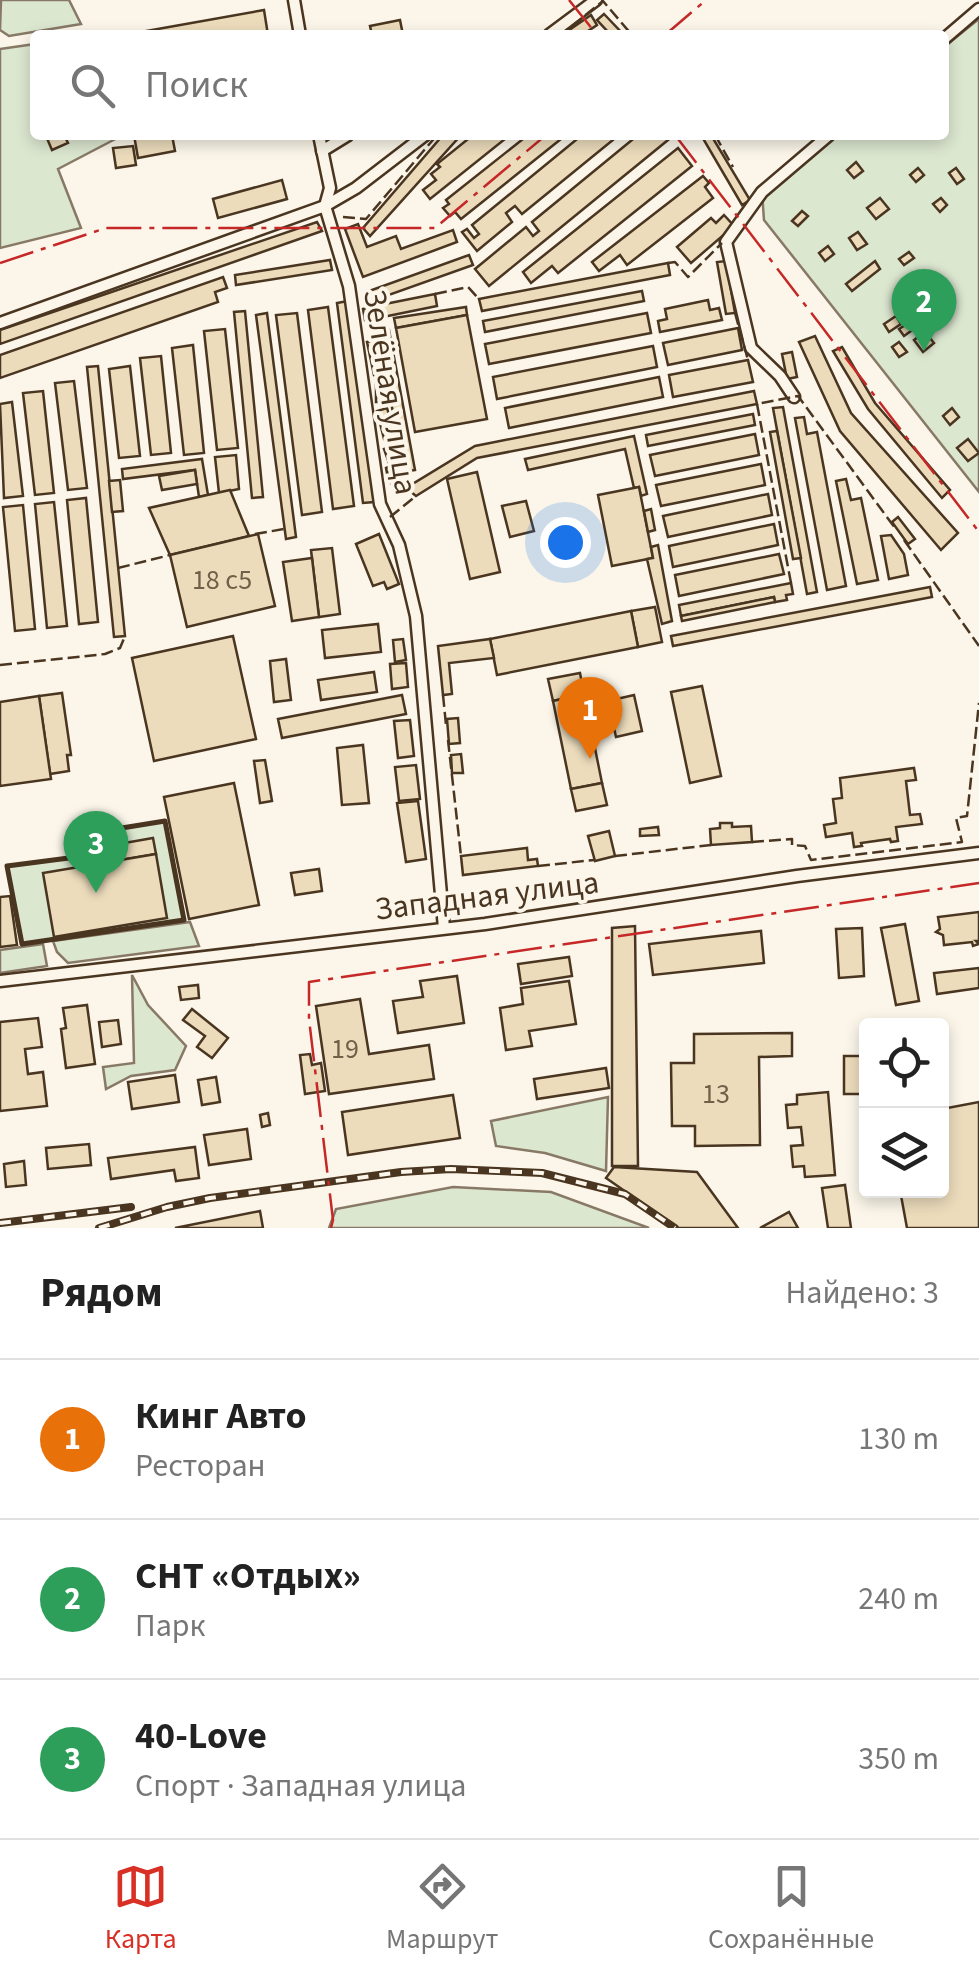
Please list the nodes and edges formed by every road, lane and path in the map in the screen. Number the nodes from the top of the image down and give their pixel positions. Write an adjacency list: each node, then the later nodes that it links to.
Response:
1 (294, 0): 4 (street)
2 (596, 0): 5 (street)
3 (979, 9): 6 (street)
4 (299, 30)
5 (556, 30)
6 (949, 34)
7 (320, 140): 11 (street, Зелёная улица)
8 (340, 140): 11 (street)
9 (418, 140): 12 (street)
10 (823, 140): 14 (street)
11 (322, 151): 12 (street, Зелёная улица)
12 (325, 206): 13 (street); 16 (street, Зелёная улица)
13 (0, 322)
14 (794, 396)
15 (979, 853): 16 (street, Западная улица)
16 (444, 928): 17 (street, Западная улица)
17 (0, 982)

